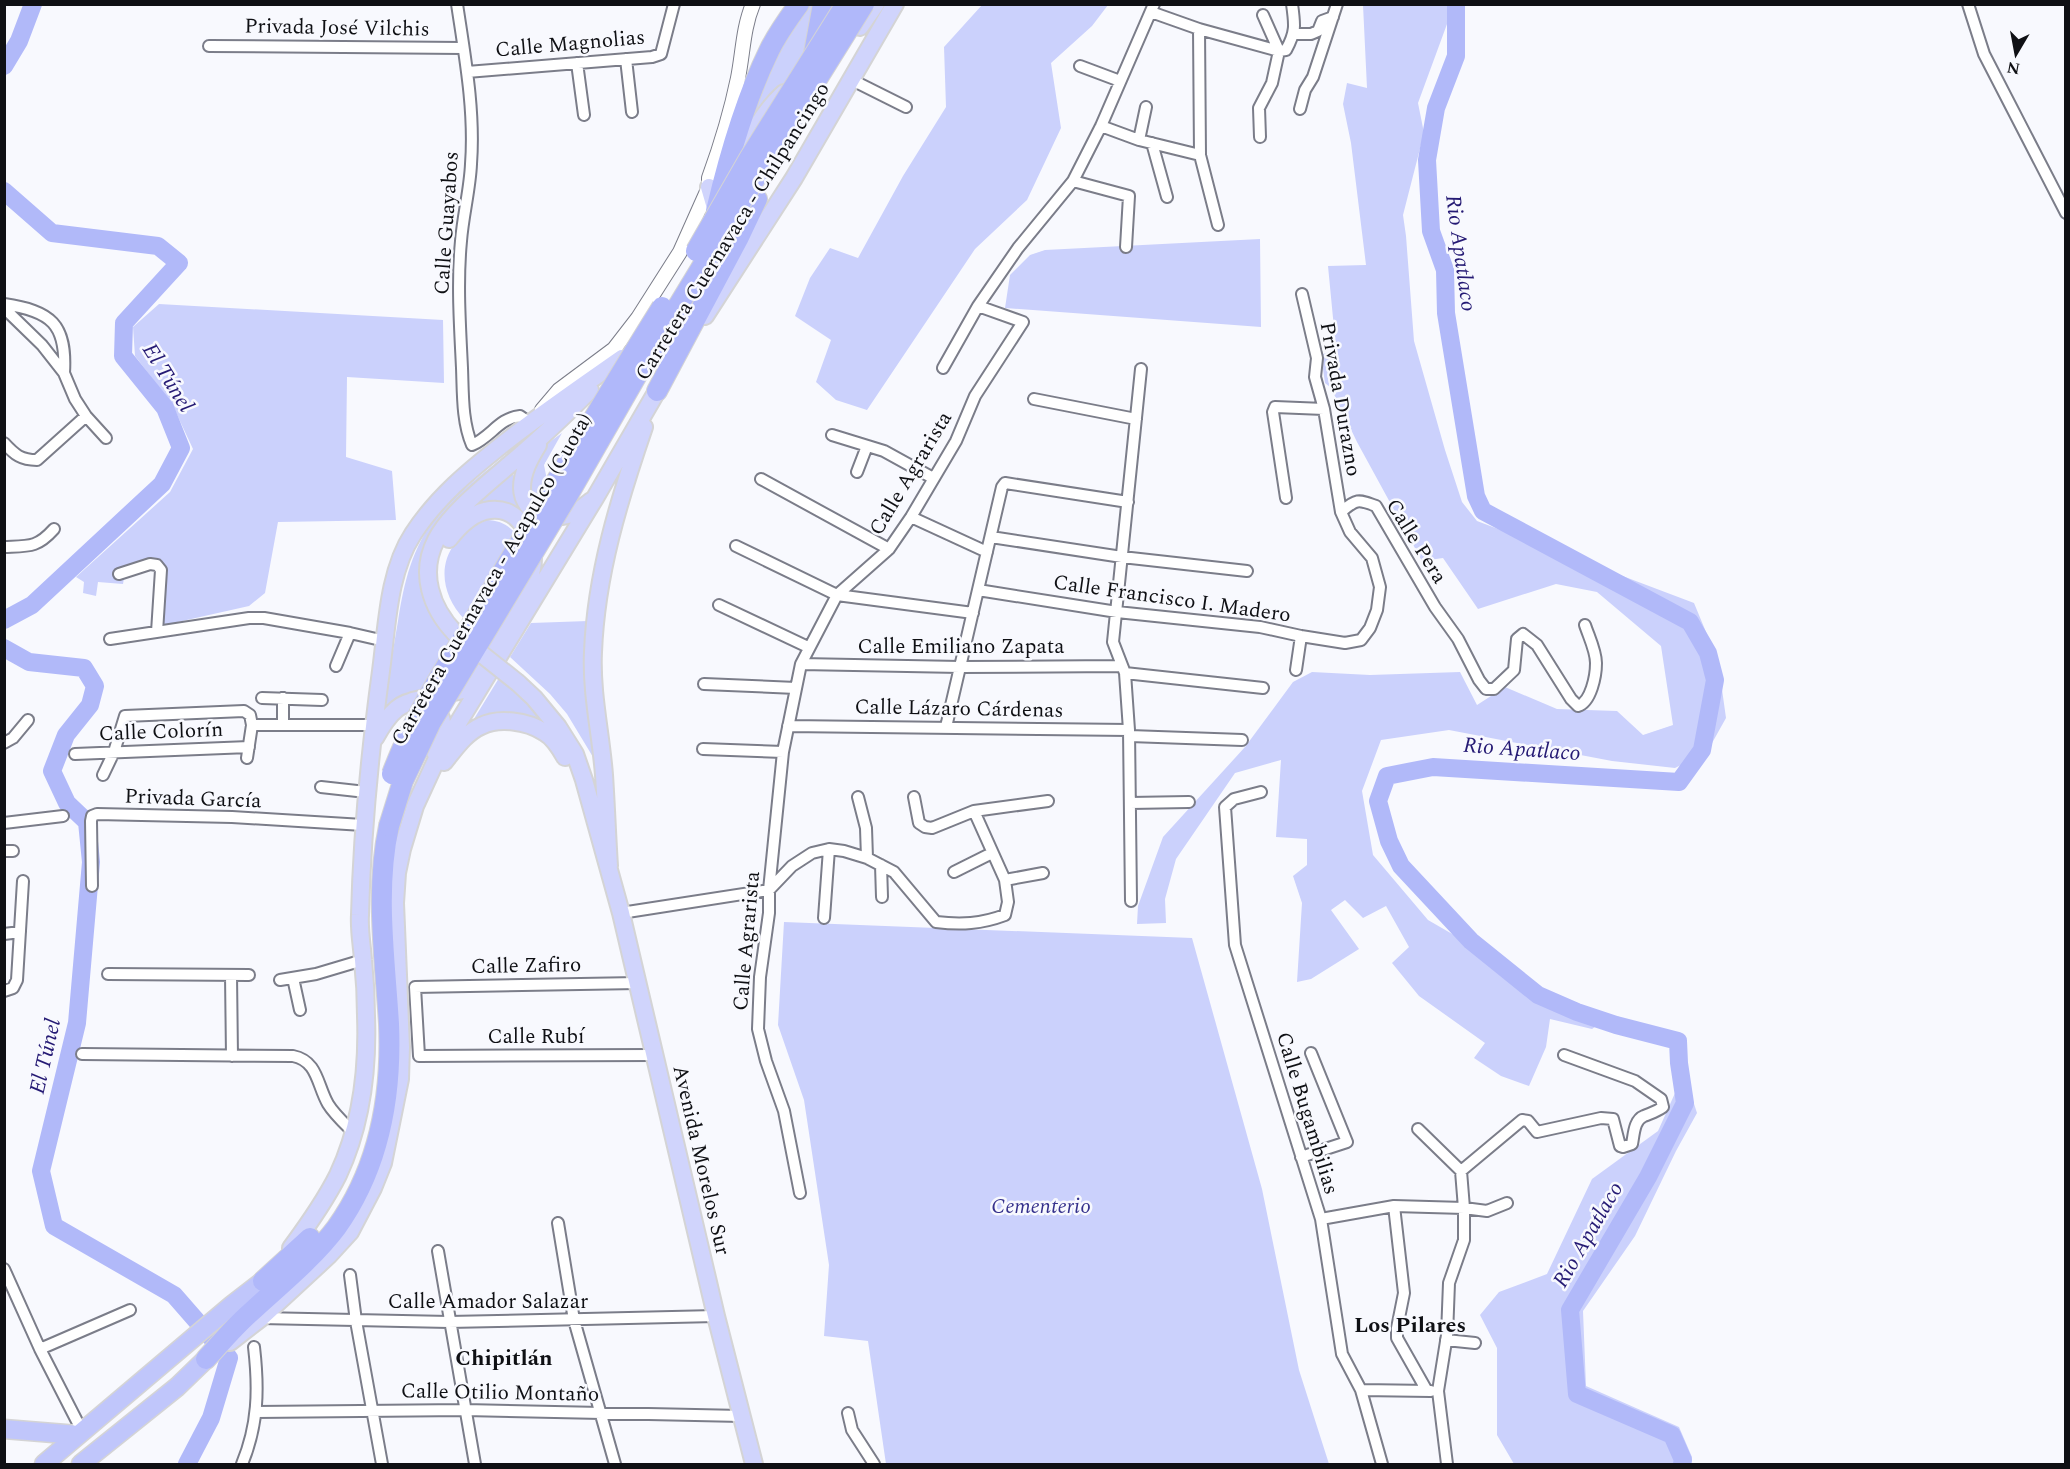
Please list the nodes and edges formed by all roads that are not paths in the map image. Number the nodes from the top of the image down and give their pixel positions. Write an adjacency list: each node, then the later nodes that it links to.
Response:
1 (457, 4): 19 (street, Calle Guayabos)
2 (674, 4): 21 (street, Calle Magnolias)
3 (753, 4): 38 (street)
4 (800, 4): 41 (highway)
5 (823, 4): 6 (highway)
6 (846, 4): 146 (highway, Carretera Cuernavaca - Acapulco (Cuota), bridge)
7 (864, 4): 146 (highway, Carretera Cuernavaca - Acapulco (Cuota), bridge)
8 (876, 4): 41 (main road, Carretera Cuernavaca - Chilpancingo)
9 (895, 4): 25 (main road, Carretera Cuernavaca - Chilpancingo)
10 (1292, 4): 17 (street)
11 (1337, 4): 15 (street)
12 (1968, 4): 42 (street)
13 (1153, 8): 16 (street); 26 (street)
14 (1263, 15): 20 (street)
15 (1333, 17): 17 (street); 29 (street)
16 (1199, 29): 20 (street); 36 (street)
17 (1294, 34): 20 (street)
18 (209, 46): 19 (street, Privada José Vilchis)
19 (464, 48): 24 (street, Calle Guayabos)
20 (1282, 50): 33 (street)
21 (626, 59): 22 (street, Calle Magnolias); 30 (street)
22 (577, 63): 24 (street, Calle Magnolias); 31 (street)
23 (1080, 66): 26 (street)
24 (467, 72): 57 (street, Calle Guayabos)
25 (852, 80): 28 (street); 52 (main road, Carretera Cuernavaca - Chilpancingo)
26 (1120, 81): 32 (street)
27 (1146, 106): 34 (street)
28 (906, 107)
29 (1300, 109)
30 (632, 112)
31 (584, 115)
32 (1101, 126): 34 (street); 37 (street)
33 (1260, 137)
34 (1139, 140): 35 (street)
35 (1152, 143): 36 (street); 39 (street)
36 (1200, 155): 43 (street)
37 (1073, 181): 44 (street); 47 (street)
38 (709, 187): 41 (main road); 57 (street)
39 (1167, 197)
40 (758, 199): 52 (highway)
41 (716, 211): 48 (main road, Carretera Cuernavaca - Chilpancingo)
42 (2066, 213)
43 (1218, 225)
44 (1126, 247)
45 (1302, 294): 54 (street, Privada Durazno)
46 (4, 306): 51 (street); 51 (street)
47 (978, 306): 49 (street); 64 (street, Calle Agrarista)
48 (622, 358): 57 (main road); 58 (main road, Carretera Cuernavaca - Chilpancingo)
49 (943, 368)
50 (1141, 369): 56 (street)
51 (64, 373): 55 (street)
52 (657, 391): 66 (main road); 131 (main road, Carretera Cuernavaca - Chilpancingo)
53 (1034, 399): 56 (street)
54 (1324, 409): 67 (street); 69 (street, Privada Durazno)
55 (86, 416): 60 (street); 61 (street)
56 (1136, 419): 68 (street)
57 (530, 423): 91 (main road)
58 (545, 434): 66 (main road); 86 (main road, Carretera Cuernavaca - Chilpancingo)
59 (832, 435): 62 (street)
60 (106, 438)
61 (5, 445)
62 (867, 446): 63 (street); 64 (street)
63 (857, 472)
64 (933, 478): 70 (street, Calle Agrarista)
65 (761, 479): 75 (street)
66 (595, 498): 121 (main road)
67 (1286, 498)
68 (1128, 502): 72 (street); 77 (street)
69 (1341, 512): 85 (street, Calle Pera); 89 (street, Calle Francisco I. Madero)
70 (911, 517): 75 (street, Calle Agrarista); 76 (street)
71 (54, 530): 74 (street)
72 (991, 537): 76 (street); 77 (street)
73 (736, 546): 81 (street)
74 (4, 547)
75 (889, 549): 81 (street, Calle Agrarista)
76 (987, 552): 80 (street)
77 (1122, 557): 78 (street); 83 (street)
78 (1247, 571)
79 (119, 574): 87 (street)
80 (978, 590): 83 (street, Calle Francisco I. Madero); 84 (street)
81 (837, 596): 84 (street); 92 (street, Calle Agrarista)
82 (719, 605): 92 (street)
83 (1117, 612): 89 (street, Calle Francisco I. Madero); 96 (street)
84 (973, 614): 95 (street)
85 (1585, 625)
86 (458, 629): 98 (main road, bridge); 105 (main road)
87 (157, 632): 88 (street); 90 (street)
88 (350, 633): 91 (street); 94 (street)
89 (1301, 636): 97 (street)
90 (110, 639)
91 (385, 641): 109 (main road)
92 (808, 647): 93 (street, Calle Agrarista)
93 (801, 664): 95 (street, Calle Emiliano Zapata); 100 (street, Calle Agrarista)
94 (336, 666)
95 (960, 667): 96 (street, Calle Emiliano Zapata); 111 (street)
96 (1123, 670): 101 (street, Calle Emiliano Zapata); 112 (street)
97 (1296, 670)
98 (520, 680): 131 (main road); 136 (main road)
99 (704, 684): 100 (street)
100 (796, 688): 110 (street, Calle Agrarista)
101 (1263, 688)
102 (262, 698): 103 (street)
103 (283, 698): 104 (street); 108 (street)
104 (322, 700)
105 (412, 700): 115 (main road); 130 (main road)
106 (28, 720): 114 (street)
107 (251, 720): 108 (street); 118 (street, Calle Colorín); 118 (street)
108 (283, 723): 109 (street)
109 (374, 725): 115 (main road)
110 (788, 726): 111 (street, Calle Lázaro Cárdenas); 117 (street, Calle Agrarista)
111 (946, 727): 112 (street, Calle Lázaro Cárdenas)
112 (1130, 733): 113 (street, Calle Lázaro Cárdenas); 129 (street)
113 (1242, 740)
114 (4, 743)
115 (371, 746): 123 (main road)
116 (703, 749): 117 (street)
117 (783, 752): 148 (street, Calle Agrarista)
118 (114, 753): 119 (street, Calle Colorín); 120 (street)
119 (75, 754)
120 (103, 776)
121 (426, 784): 130 (main road); 136 (main road)
122 (321, 787): 123 (street)
123 (366, 792): 135 (main road)
124 (1261, 792): 172 (street, Calle Bugambilias)
125 (858, 797): 139 (street)
126 (914, 797): 132 (street)
127 (1048, 801): 132 (street)
128 (1189, 802): 129 (street)
129 (1130, 803): 150 (street)
130 (416, 806): 185 (main road)
131 (605, 807): 141 (main road, Carretera Cuernavaca - Chilpancingo)
132 (974, 811): 138 (street)
133 (63, 816): 134 (street)
134 (4, 823)
135 (363, 825): 147 (street, Privada García); 155 (main road)
136 (596, 826): 141 (main road)
137 (829, 849): 139 (street); 148 (street); 152 (street)
138 (992, 853): 142 (street); 144 (street)
139 (867, 858): 140 (street)
140 (881, 865): 144 (street); 149 (street)
141 (609, 866): 151 (main road, Avenida Morelos Sur)
142 (954, 872)
143 (1043, 873): 144 (street)
144 (1005, 880)
145 (22, 881): 153 (street)
146 (377, 884): 183 (highway, Carretera Cuernavaca - Acapulco (Cuota)); 185 (highway, Carretera Cuernavaca - Acapulco (Cuota))
147 (92, 886)
148 (769, 890): 151 (street); 174 (street, Calle Agrarista)
149 (882, 897)
150 (1131, 901)
151 (621, 914): 161 (main road, Avenida Morelos Sur)
152 (824, 918)
153 (20, 932): 154 (street); 162 (street)
154 (4, 934)
155 (363, 960): 159 (street); 170 (main road)
156 (108, 974): 157 (street)
157 (231, 975): 158 (street); 168 (street)
158 (249, 975)
159 (293, 978): 160 (street); 163 (street)
160 (280, 980)
161 (638, 983): 166 (main road, Avenida Morelos Sur); 169 (street, Calle Zafiro)
162 (4, 991)
163 (300, 1010)
164 (1311, 1053): 172 (street)
165 (82, 1054): 168 (street)
166 (654, 1055): 169 (street, Calle Rubí); 186 (main road, Avenida Morelos Sur)
167 (1564, 1055): 173 (street)
168 (232, 1056): 170 (street)
169 (419, 1056)
170 (354, 1132): 183 (main road)
171 (1421, 1132): 173 (street)
172 (1301, 1157): 178 (street, Calle Bugambilias)
173 (1461, 1171): 177 (street)
174 (800, 1193)
175 (1507, 1203): 177 (street)
176 (1394, 1206): 177 (street); 178 (street); 196 (street)
177 (1464, 1208): 190 (street)
178 (1321, 1219): 195 (street, Calle Bugambilias)
179 (558, 1222): 187 (street)
180 (438, 1251): 189 (street)
181 (4, 1269): 193 (street)
182 (350, 1275): 188 (street)
183 (263, 1281): 185 (highway)
184 (130, 1310): 193 (street)
185 (249, 1315): 188 (street, Calle Amador Salazar); 194 (highway, Carretera Cuernavaca - Acapulco (Cuota)); 204 (highway)
186 (716, 1316): 187 (street, Calle Amador Salazar); 202 (main road, Avenida Morelos Sur)
187 (574, 1320): 189 (street, Calle Amador Salazar); 200 (street)
188 (356, 1321): 189 (street, Calle Amador Salazar); 197 (street)
189 (449, 1322): 198 (street)
190 (1446, 1340): 191 (street); 196 (street)
191 (1475, 1343)
192 (254, 1347): 199 (street)
193 (40, 1349): 204 (street)
194 (206, 1359): 206 (highway)
195 (1361, 1390): 196 (street); 213 (street, Calle Bugambilias)
196 (1432, 1391): 214 (street)
197 (373, 1410): 198 (street, Calle Otilio Montaño); 199 (street, Calle Otilio Montaño); 208 (street)
198 (465, 1410): 200 (street, Calle Otilio Montaño); 209 (street)
199 (256, 1412): 207 (street)
200 (601, 1413): 202 (street, Calle Otilio Montaño); 210 (street)
201 (848, 1413): 212 (street)
202 (742, 1416): 211 (main road, Avenida Morelos Sur)
203 (4, 1429): 204 (highway)
204 (80, 1433): 205 (highway)
205 (44, 1464)
206 (81, 1464)
207 (242, 1464)
208 (382, 1464)
209 (475, 1464)
210 (615, 1464)
211 (754, 1464)
212 (874, 1464)
213 (1382, 1464)
214 (1447, 1464)

